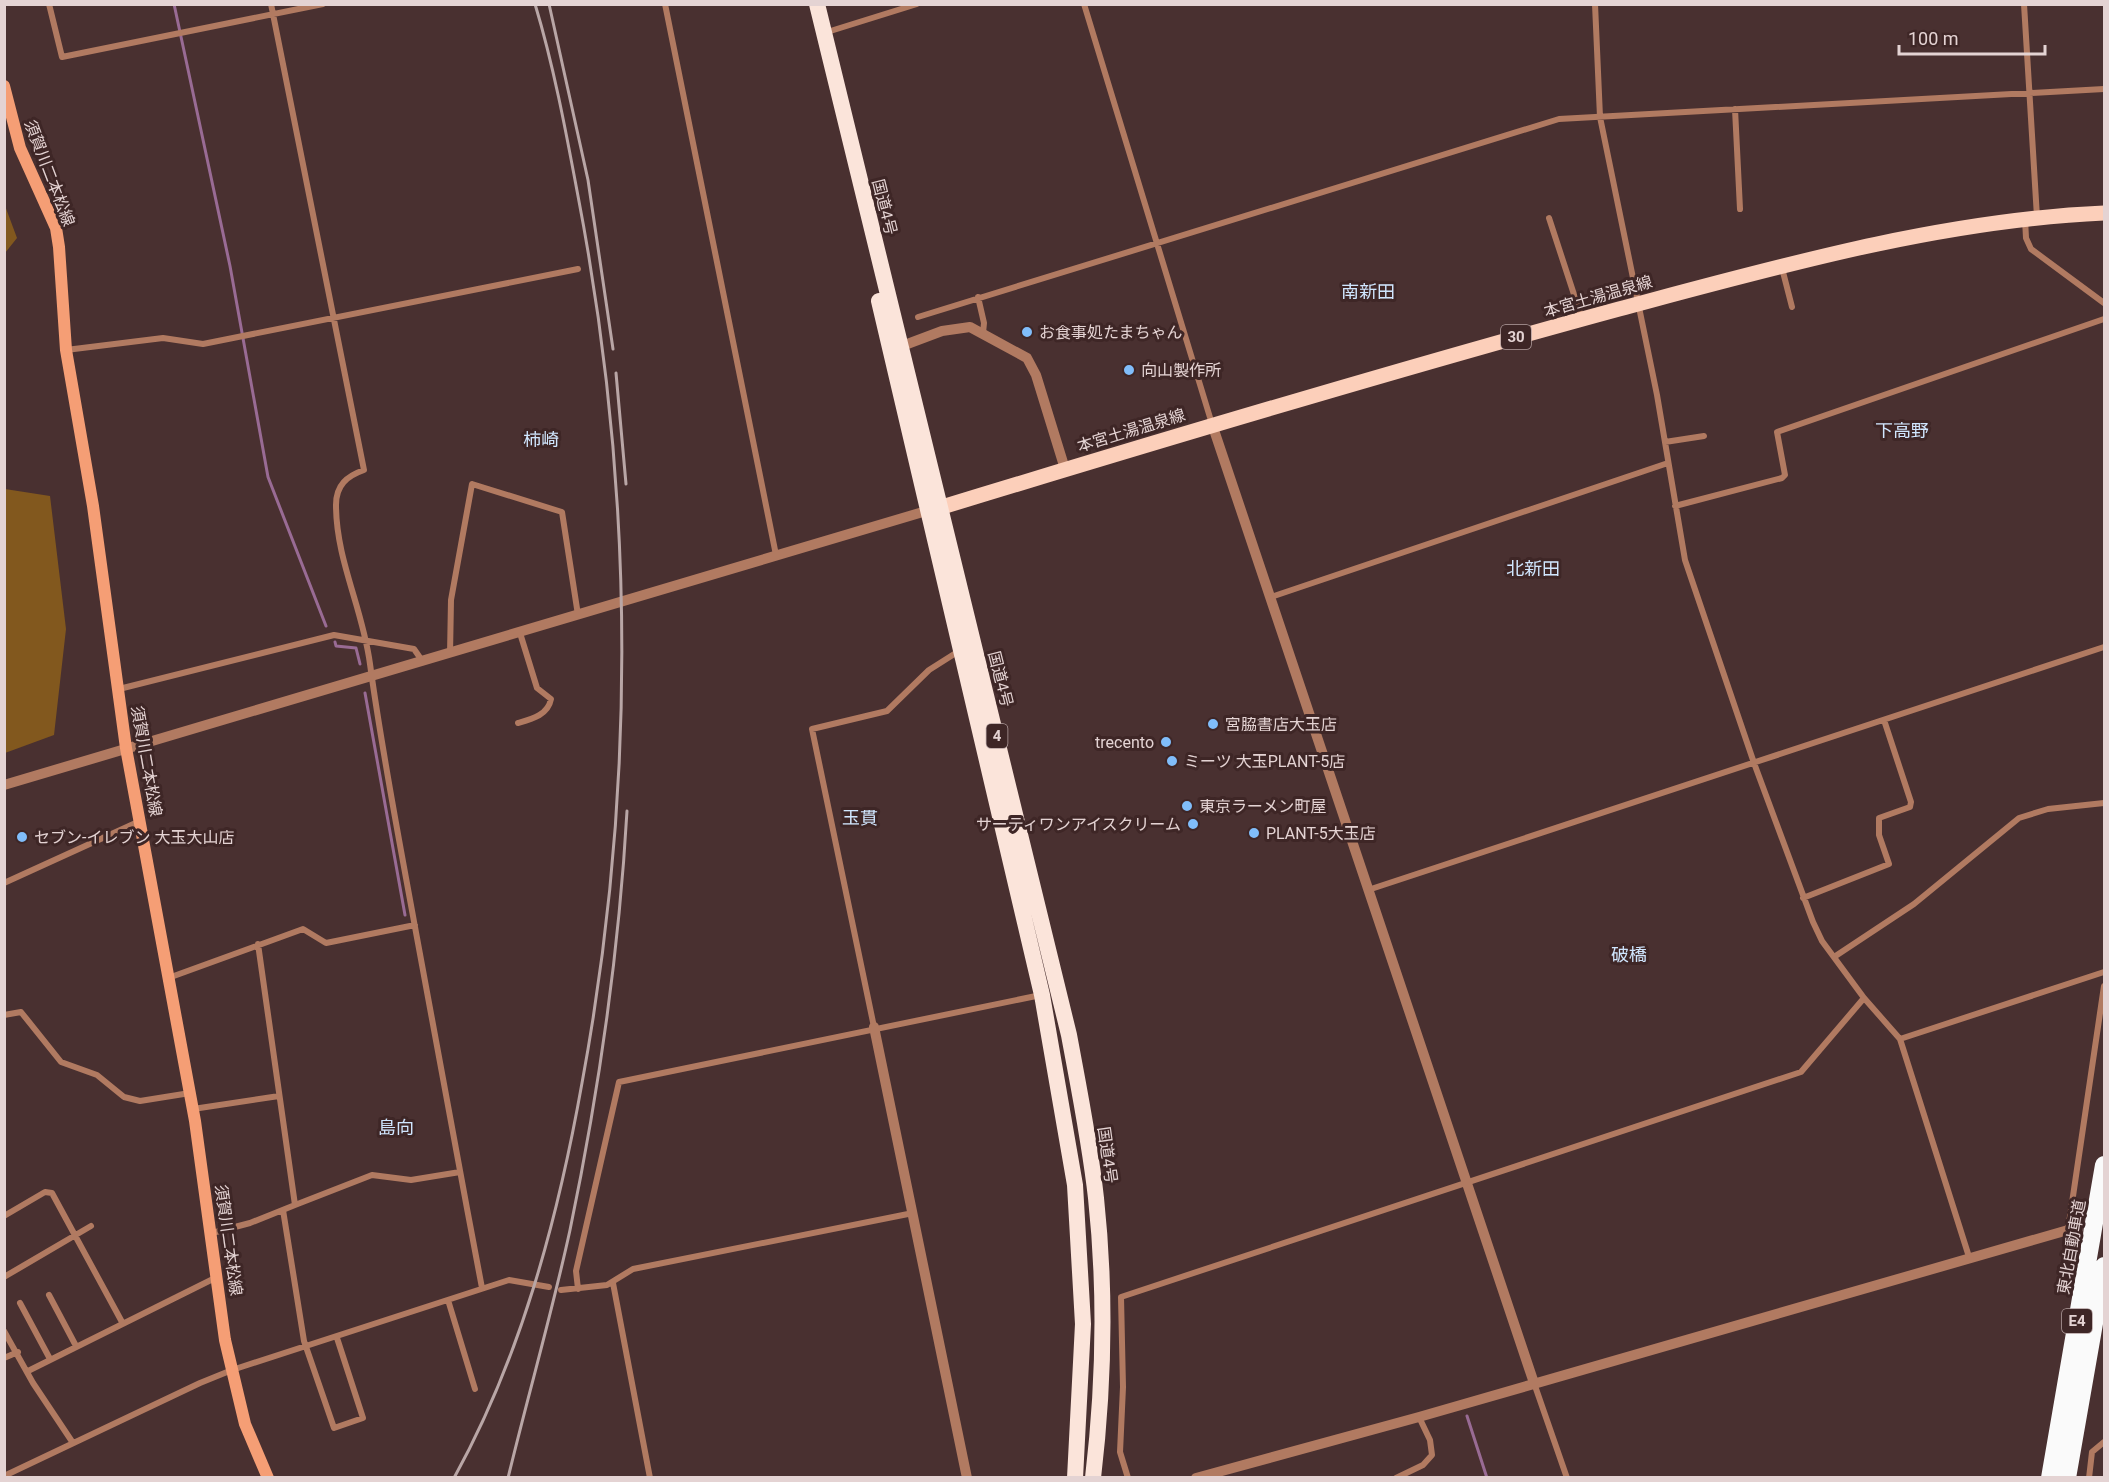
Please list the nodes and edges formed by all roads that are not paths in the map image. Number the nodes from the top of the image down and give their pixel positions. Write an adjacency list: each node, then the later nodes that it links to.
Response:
1 (49, 4): 11 (street)
2 (271, 4): 11 (street)
3 (323, 4): 11 (street)
4 (665, 4): 43 (street)
5 (809, 4): 42 (highway, 国道4号 / 4)
6 (817, 4): 12 (highway, 国道4号 / 4)
7 (917, 4): 12 (street)
8 (1084, 4): 22 (street)
9 (1594, 4): 17 (street)
10 (2024, 4): 15 (street)
11 (273, 14): 30 (street)
12 (824, 33): 34 (highway, 国道4号 / 4)
13 (4, 86): 35 (main road, 須賀川二本松線)
14 (2104, 89): 15 (street)
15 (2028, 93): 16 (street); 21 (street)
16 (1735, 110): 17 (street); 18 (street)
17 (1600, 117): 22 (street); 27 (street)
18 (1740, 209)
19 (2104, 213): 21 (main road, 本宮土湯温泉線 / 30)
20 (1549, 218): 32 (street)
21 (2031, 218): 23 (main road, 本宮土湯温泉線 / 30); 26 (street)
22 (1154, 242): 25 (street); 36 (street)
23 (1781, 267): 27 (main road, 本宮土湯温泉線 / 30); 28 (street)
24 (578, 269): 30 (street)
25 (978, 297): 29 (street); 33 (street)
26 (2104, 303)
27 (1638, 304): 32 (main road, 本宮土湯温泉線 / 30); 38 (street)
28 (1792, 307)
29 (918, 317)
30 (335, 318): 35 (street); 47 (street)
31 (2104, 319): 41 (street)
32 (1582, 320): 36 (main road, 本宮土湯温泉線 / 30)
33 (983, 333): 34 (street); 40 (street)
34 (902, 346): 42 (highway, 国道4号 / 4)
35 (66, 350): 53 (main road, 須賀川二本松線)
36 (1212, 424): 40 (main road, 本宮土湯温泉線 / 30); 44 (street)
37 (1704, 436): 38 (street)
38 (1665, 442): 39 (street)
39 (1668, 463): 41 (street); 44 (street)
40 (1065, 469): 42 (main road, 本宮土湯温泉線 / 30)
41 (1675, 506): 57 (street)
42 (933, 509): 43 (street); 49 (highway, 国道4号 / 4); 121 (highway, 国道4号 / 4)
43 (776, 555): 45 (street)
44 (1271, 597): 62 (street)
45 (578, 616): 46 (street); 50 (street)
46 (520, 633): 50 (street); 55 (street)
47 (365, 639): 51 (street); 52 (street); 53 (street)
48 (2104, 647): 54 (street)
49 (962, 650): 70 (highway, 国道4号 / 4); 73 (street)
50 (450, 654): 51 (street)
51 (423, 662): 52 (street)
52 (371, 677): 56 (street); 64 (street)
53 (119, 689): 56 (main road, 須賀川二本松線)
54 (1884, 720): 57 (street); 63 (street)
55 (518, 723)
56 (126, 748): 58 (street); 60 (main road, 須賀川二本松線)
57 (1754, 763): 62 (street); 63 (street)
58 (4, 785)
59 (2104, 803): 66 (street)
60 (141, 821): 61 (street); 68 (main road, 須賀川二本松線)
61 (4, 883)
62 (1368, 890): 80 (street)
63 (1803, 898): 66 (street)
64 (415, 925): 65 (street); 79 (street)
65 (258, 944): 68 (street); 76 (street)
66 (1834, 957): 71 (street)
67 (2104, 972): 74 (street)
68 (171, 977): 75 (main road, 須賀川二本松線)
69 (2104, 986): 86 (street)
70 (1042, 995): 73 (street); 120 (highway, 国道4号 / 4)
71 (1864, 998): 74 (street); 80 (street)
72 (4, 1015): 75 (street)
73 (874, 1028): 83 (street); 96 (street)
74 (1900, 1038): 89 (street)
75 (191, 1093): 77 (main road, 須賀川二本松線)
76 (279, 1096): 77 (street); 81 (street)
77 (193, 1109): 87 (main road, 須賀川二本松線)
78 (2104, 1165): 126 (highway, 東北自動車道 / E4)
79 (460, 1172): 81 (street); 95 (street)
80 (1465, 1182): 111 (street); 122 (street)
81 (295, 1204): 82 (street)
82 (283, 1210): 87 (street); 105 (street)
83 (914, 1212): 93 (street); 119 (street)
84 (4, 1216): 88 (street)
85 (91, 1226): 88 (street)
86 (2072, 1229): 89 (street)
87 (212, 1233): 92 (main road, 須賀川二本松線)
88 (75, 1234): 91 (street); 101 (street)
89 (1970, 1260): 111 (street)
90 (2104, 1266): 127 (highway, E4)
91 (4, 1277)
92 (217, 1277): 101 (street); 109 (main road, 須賀川二本松線)
93 (614, 1283): 96 (street); 118 (street)
94 (549, 1287): 95 (street)
95 (482, 1288): 99 (street)
96 (578, 1289): 97 (street)
97 (561, 1290)
98 (49, 1295): 104 (street)
99 (448, 1300): 103 (street); 112 (street)
100 (20, 1303): 108 (street)
101 (122, 1322): 104 (street)
102 (4, 1331): 106 (street)
103 (338, 1338): 105 (street); 105 (street)
104 (76, 1346): 108 (street)
105 (308, 1348): 109 (street)
106 (18, 1352): 107 (street); 110 (street)
107 (4, 1358)
108 (50, 1359): 110 (street)
109 (232, 1370): 115 (street); 117 (main road, 須賀川二本松線)
110 (28, 1371): 115 (street)
111 (1534, 1383): 113 (street); 125 (street)
112 (475, 1389)
113 (1419, 1417): 123 (street); 124 (street)
114 (2104, 1442): 128 (street)
115 (73, 1443): 116 (street)
116 (4, 1476)
117 (268, 1478)
118 (650, 1478)
119 (967, 1478)
120 (1075, 1478)
121 (1093, 1478)
122 (1128, 1478)
123 (1196, 1478)
124 (1396, 1478)
125 (1567, 1478)
126 (2050, 1478)
127 (2067, 1478)
128 (2089, 1478)

